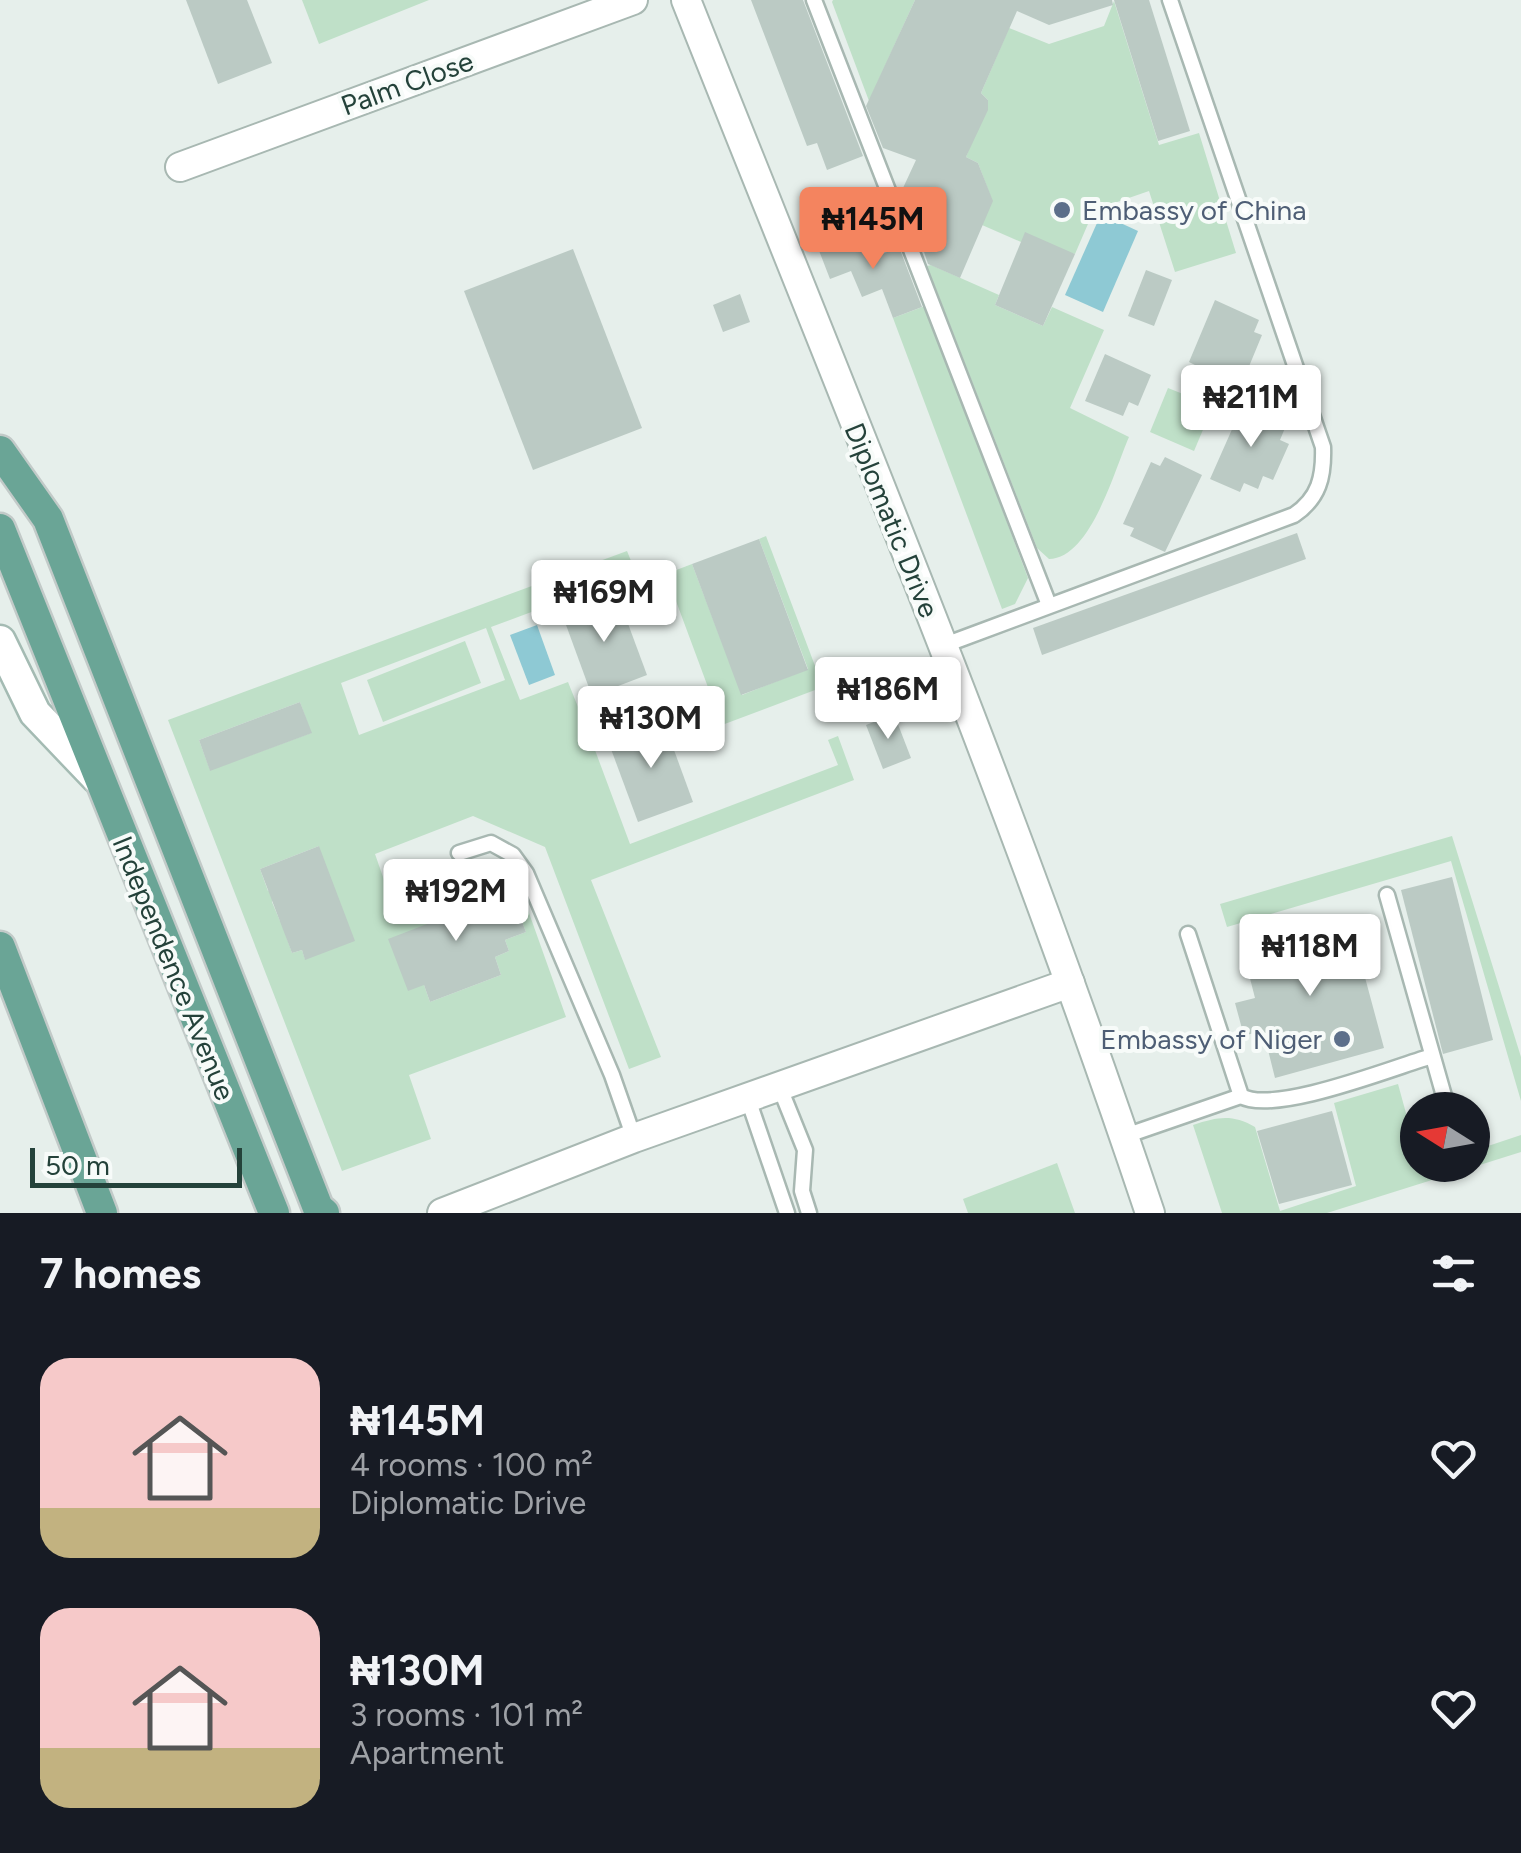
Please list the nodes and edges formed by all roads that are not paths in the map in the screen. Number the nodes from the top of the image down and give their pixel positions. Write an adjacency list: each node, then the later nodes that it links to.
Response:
1 (633, 0): 5 (street, Palm Close)
2 (686, 0): 10 (street, Diplomatic Drive)
3 (814, 0): 8 (lane)
4 (1170, 0): 8 (lane)
5 (180, 167)
6 (0, 451): 26 (main road)
7 (0, 529): 11 (main road, Independence Avenue)
8 (1049, 606): 10 (lane)
9 (0, 641): 11 (main road, Independence Avenue)
10 (942, 646): 16 (street, Diplomatic Drive)
11 (97, 778): 25 (main road, Independence Avenue)
12 (459, 853): 23 (lane)
13 (1387, 896): 17 (lane)
14 (1188, 934): 20 (lane)
15 (0, 947): 24 (main road)
16 (1070, 983): 18 (street); 22 (street, Diplomatic Drive)
17 (1432, 1056): 19 (lane); 20 (lane)
18 (780, 1088): 21 (street); 29 (lane)
19 (1443, 1092)
20 (1241, 1096): 22 (lane)
21 (748, 1100): 23 (street); 28 (lane)
22 (1124, 1136): 30 (street, Diplomatic Drive)
23 (634, 1138): 27 (street)
24 (102, 1213)
25 (274, 1213)
26 (324, 1213)
27 (442, 1213)
28 (787, 1213)
29 (809, 1213)
30 (1150, 1213)

